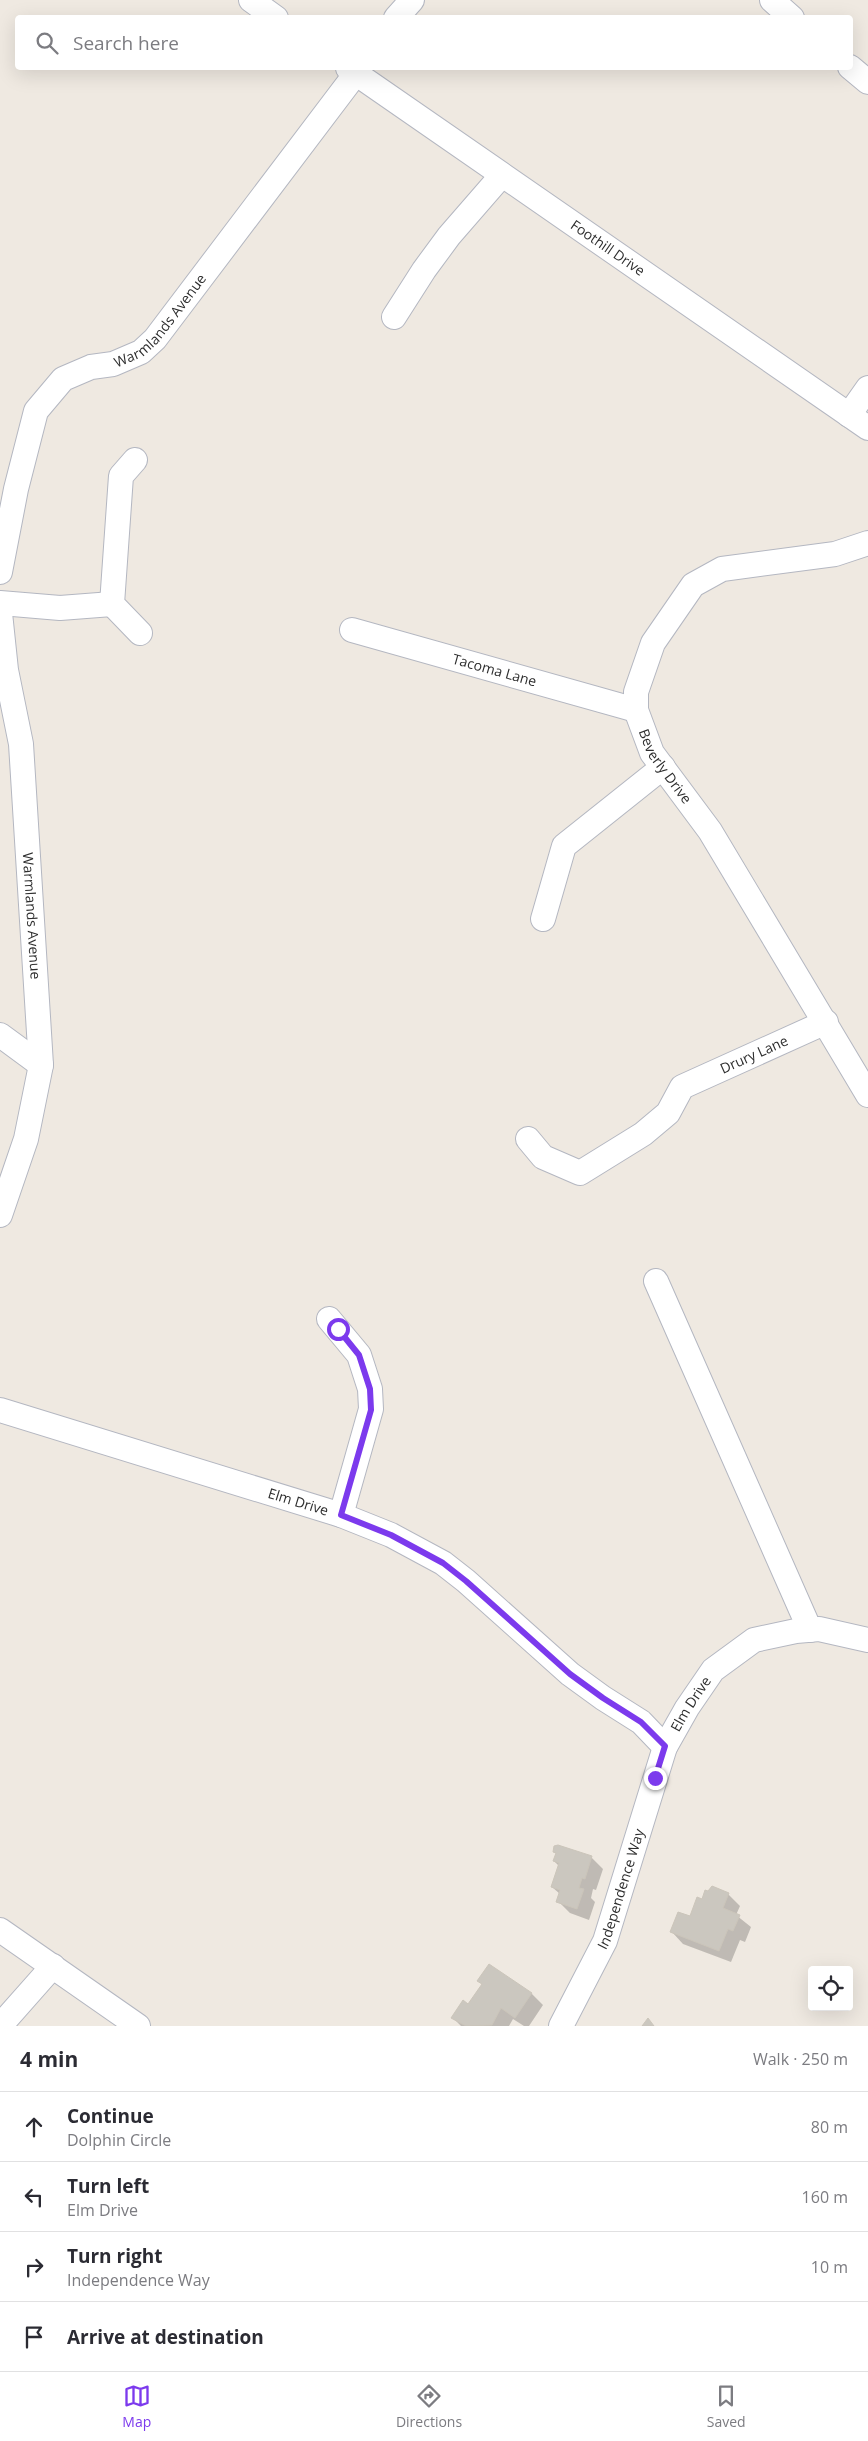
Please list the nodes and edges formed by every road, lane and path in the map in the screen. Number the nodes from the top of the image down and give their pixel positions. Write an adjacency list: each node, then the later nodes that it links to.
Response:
1 (252, 0): 4 (street)
2 (412, 0): 5 (street)
3 (772, 0): 6 (street)
4 (272, 15)
5 (399, 15)
6 (789, 15)
7 (353, 70): 16 (street, Warmlands Avenue)
8 (355, 70): 11 (street, Foothill Drive)
9 (853, 70): 10 (street)
10 (868, 82)
11 (502, 175): 12 (street); 14 (street, Foothill Drive)
12 (394, 317)
13 (868, 388): 14 (street)
14 (859, 422)
15 (135, 460): 20 (street)
16 (8, 482): 18 (street, Warmlands Avenue)
17 (868, 543): 24 (street, Beverly Drive)
18 (0, 572)
19 (0, 603): 20 (street)
20 (112, 604): 23 (street)
21 (0, 613): 29 (street, Warmlands Avenue)
22 (352, 630): 24 (street, Tacoma Lane)
23 (140, 634)
24 (636, 710): 25 (street, Beverly Drive)
25 (663, 767): 26 (street); 27 (street, Beverly Drive)
26 (543, 919)
27 (826, 1022): 30 (street, Beverly Drive); 31 (street, Drury Lane)
28 (0, 1035): 29 (street)
29 (41, 1066): 32 (street, Warmlands Avenue)
30 (865, 1082)
31 (528, 1139)
32 (0, 1215)
33 (656, 1281): 37 (street)
34 (329, 1319): 36 (street)
35 (0, 1410): 36 (street, Elm Drive)
36 (341, 1515): 39 (street, Elm Drive)
37 (810, 1630): 38 (street, Elm Drive); 39 (street, Elm Drive)
38 (868, 1640)
39 (665, 1746): 44 (street, Independence Way)
40 (0, 1930): 41 (street)
41 (53, 1966): 42 (street); 43 (street)
42 (0, 2026)
43 (138, 2026)
44 (562, 2026)

